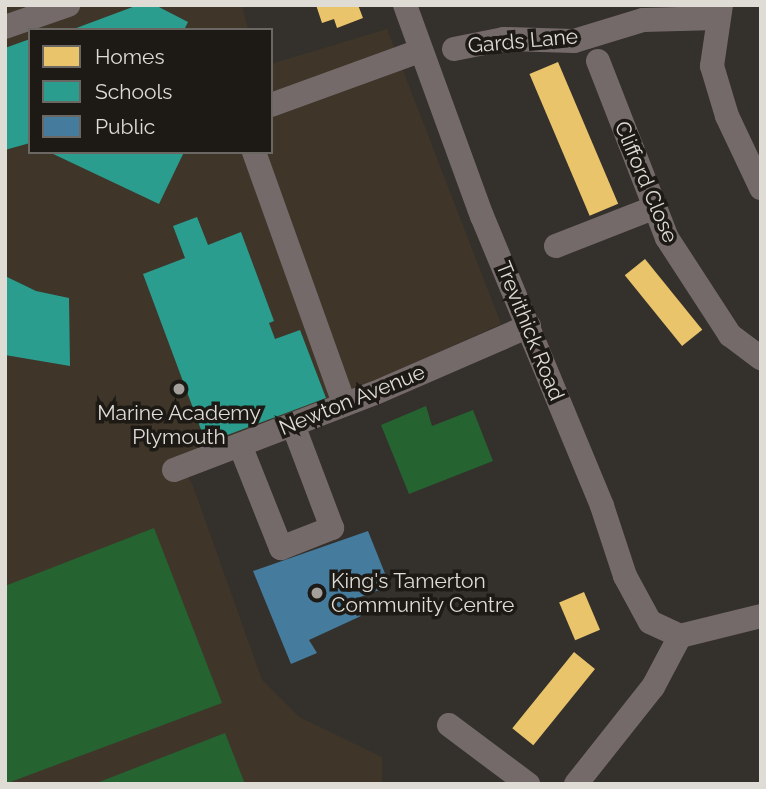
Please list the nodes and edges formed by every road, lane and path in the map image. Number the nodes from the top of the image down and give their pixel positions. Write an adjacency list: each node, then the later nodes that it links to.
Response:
1 (68, 5): 4 (street)
2 (405, 5): 6 (street, Trevithick Road)
3 (719, 12): 5 (street, Gards Lane); 10 (street)
4 (5, 27)
5 (454, 49)
6 (419, 51): 8 (street); 13 (street, Trevithick Road)
7 (598, 61): 11 (street, Clifford Close)
8 (273, 103)
9 (255, 154): 15 (street)
10 (761, 188)
11 (653, 208): 12 (street); 14 (street, Clifford Close)
12 (556, 246)
13 (529, 327): 15 (street, Newton Avenue); 20 (street, Trevithick Road)
14 (761, 358)
15 (344, 404): 16 (street, Newton Avenue)
16 (293, 425): 17 (street, Newton Avenue); 17 (street)
17 (240, 445): 18 (street, Newton Avenue)
18 (174, 470)
19 (761, 616): 20 (street)
20 (680, 636): 23 (street)
21 (449, 725): 22 (street)
22 (528, 784)
23 (576, 784)

